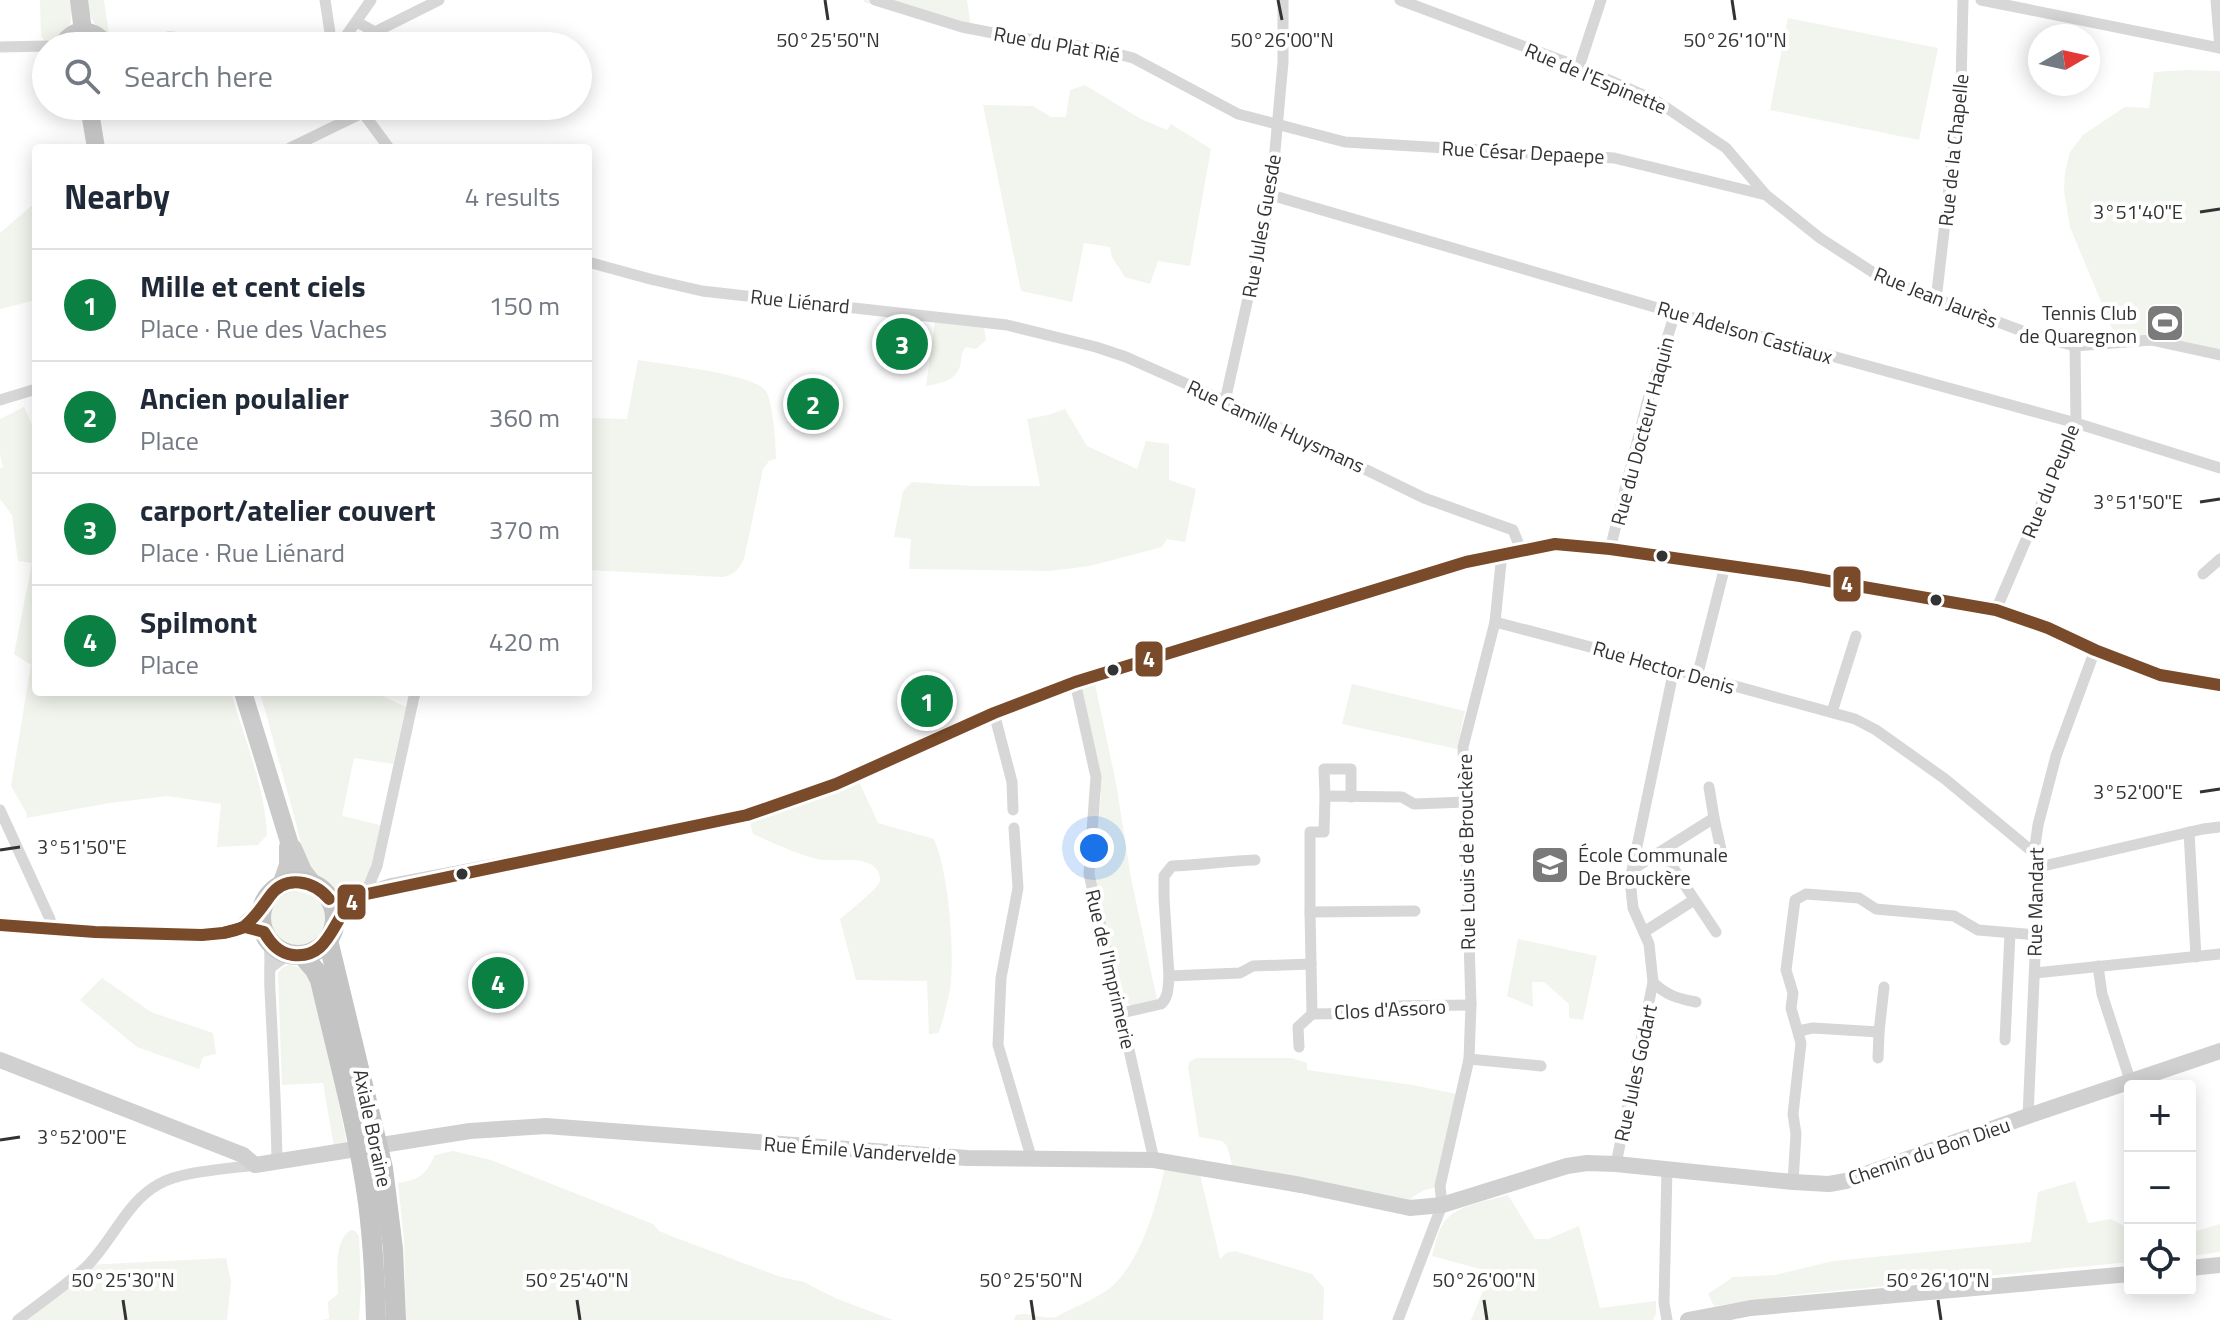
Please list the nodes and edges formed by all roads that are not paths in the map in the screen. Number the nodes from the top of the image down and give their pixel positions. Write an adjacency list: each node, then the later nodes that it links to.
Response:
1 (79, 0): 13 (main road)
2 (325, 0): 15 (street)
3 (371, 0): 12 (street)
4 (439, 0): 12 (street)
5 (875, 0): 24 (street, Rue du Plat Rié)
6 (1283, 0): 24 (street, Rue Jules Guesde)
7 (1400, 0): 20 (street, Rue de l'Espinette)
8 (1601, 0): 20 (street)
9 (1963, 0): 31 (street, Rue de la Chapelle)
10 (1981, 0): 19 (street)
11 (2216, 0): 19 (street)
12 (357, 22): 16 (street)
13 (83, 31): 14 (main road)
14 (89, 32)
15 (330, 32)
16 (350, 32)
17 (32, 46): 18 (street)
18 (0, 47)
19 (2220, 48)
20 (1579, 67): 29 (street, Rue de l'Espinette)
21 (91, 120): 25 (main road)
22 (342, 120): 26 (street)
23 (368, 120): 27 (street)
24 (1277, 125): 28 (street, Rue Jules Guesde); 29 (street, Rue César Depaepe)
25 (95, 144)
26 (297, 144)
27 (386, 144)
28 (1271, 195): 32 (street, Rue Adelson Castiaux); 38 (street, Rue Jules Guesde)
29 (1766, 195): 31 (street, Rue Jean Jaurès)
30 (592, 263): 33 (street, Rue Liénard)
31 (1936, 300): 34 (street, Rue Jean Jaurès)
32 (1675, 313): 39 (street, Rue Adelson Castiaux); 41 (street, Rue du Docteur Haquin)
33 (1015, 327): 38 (street, Rue Camille Huysmans)
34 (2075, 346): 35 (street, Rue Jean Jaurès); 39 (street, Rue du Peuple)
35 (2220, 355)
36 (32, 390): 37 (street)
37 (0, 400)
38 (1225, 401): 42 (street, Rue Camille Huysmans)
39 (2076, 423): 40 (street, Rue Adelson Castiaux); 47 (street, Rue du Peuple)
40 (2220, 468)
41 (1610, 549): 42 (street); 45 (street)
42 (1521, 550): 43 (street)
43 (1502, 553): 48 (street, Rue Louis de Brouckère); 53 (street)
44 (2220, 559): 46 (street)
45 (1725, 566): 47 (street); 52 (street)
46 (2203, 574)
47 (1996, 610): 50 (street)
48 (1495, 622): 51 (street, Rue Hector Denis); 62 (street, Rue Louis de Brouckère)
49 (1856, 636): 57 (street)
50 (2095, 650): 54 (street); 71 (street, Rue Mandart)
51 (1674, 669): 52 (street, Rue Hector Denis); 75 (street)
52 (1697, 677): 57 (street, Rue Hector Denis)
53 (1075, 682): 58 (street); 102 (street, Rue de l'Imprimerie)
54 (2220, 685)
55 (244, 696): 69 (main road, Axiale Boraine)
56 (414, 696): 78 (street)
57 (1832, 712): 71 (street, Rue Hector Denis)
58 (994, 713): 64 (street); 78 (street)
59 (1709, 787): 65 (street)
60 (1325, 796): 61 (street); 61 (street); 81 (street, Clos d'Assoro)
61 (1351, 797): 62 (street)
62 (1465, 802): 101 (street, Rue Louis de Brouckère)
63 (0, 810): 83 (street)
64 (1013, 810)
65 (1714, 818): 70 (street); 73 (street)
66 (2220, 827): 68 (street)
67 (1014, 828): 117 (street)
68 (2189, 832): 74 (street); 92 (street)
69 (290, 845): 76 (main road, Axiale Boraine); 77 (main road, Axiale Boraine)
70 (1662, 851): 75 (street); 79 (street)
71 (2034, 853): 74 (street, Rue Mandart)
72 (1255, 860): 97 (street)
73 (1714, 860)
74 (2039, 867): 89 (street, Rue Mandart)
75 (1633, 869): 85 (street)
76 (281, 885): 77 (highway); 87 (highway, Axiale Boraine)
77 (322, 892): 78 (street); 84 (highway, Axiale Boraine)
78 (355, 898): 84 (street)
79 (1694, 900): 85 (street); 86 (street)
80 (1415, 911): 81 (street)
81 (1310, 912): 93 (street, Clos d'Assoro)
82 (0, 925): 83 (street)
83 (51, 929): 87 (street)
84 (332, 931): 91 (highway); 116 (highway, Axiale Boraine)
85 (1644, 932): 98 (street)
86 (1716, 932)
87 (259, 933): 91 (highway, Axiale Boraine); 95 (street)
88 (2010, 933): 89 (street); 104 (street); 106 (street)
89 (2036, 935): 96 (street, Rue Mandart)
90 (2220, 954): 92 (street)
91 (296, 955): 95 (street); 116 (highway, Axiale Boraine)
92 (2196, 957): 94 (street)
93 (1311, 964): 97 (street); 103 (street, Clos d'Assoro)
94 (2098, 966): 96 (street); 113 (street)
95 (270, 968): 119 (street)
96 (2035, 973): 115 (street, Rue Mandart)
97 (1169, 976): 102 (street)
98 (1653, 982): 100 (street); 120 (street, Rue Jules Godart)
99 (1884, 987): 105 (street)
100 (1696, 1002)
101 (1471, 1005): 103 (street, Clos d'Assoro); 110 (street, Rue Louis de Brouckère)
102 (1121, 1013): 118 (street, Rue de l'Imprimerie)
103 (1312, 1014): 107 (street)
104 (1798, 1031): 105 (street); 124 (street)
105 (1879, 1032): 109 (street)
106 (2005, 1040)
107 (1299, 1047)
108 (2220, 1051): 113 (street, Chemin du Bon Dieu)
109 (1878, 1058)
110 (1469, 1059): 112 (street); 125 (street, Rue Louis de Brouckère)
111 (0, 1060): 121 (street)
112 (1541, 1066)
113 (2130, 1080)
114 (2124, 1082): 115 (street, Chemin du Bon Dieu)
115 (2028, 1116): 124 (street, Chemin du Bon Dieu)
116 (365, 1130): 123 (highway, Axiale Boraine)
117 (1032, 1160): 118 (street, Rue Émile Vandervelde); 119 (street, Rue Émile Vandervelde)
118 (1154, 1160): 125 (street, Rue Émile Vandervelde)
119 (277, 1161): 121 (street, Rue Émile Vandervelde)
120 (1616, 1164): 122 (street, Chemin du Bon Dieu); 125 (street, Chemin du Bon Dieu)
121 (255, 1165): 129 (street)
122 (1667, 1168): 124 (street, Chemin du Bon Dieu); 133 (street)
123 (373, 1170): 130 (highway, Axiale Boraine); 131 (highway, Axiale Boraine)
124 (1793, 1182)
125 (1442, 1205): 132 (street, Rue Louis de Brouckère)
126 (2220, 1265): 127 (street)
127 (2196, 1267)
128 (2124, 1275): 134 (street)
129 (18, 1320)
130 (376, 1320)
131 (396, 1320)
132 (1398, 1320)
133 (1667, 1320)
134 (1688, 1320)

